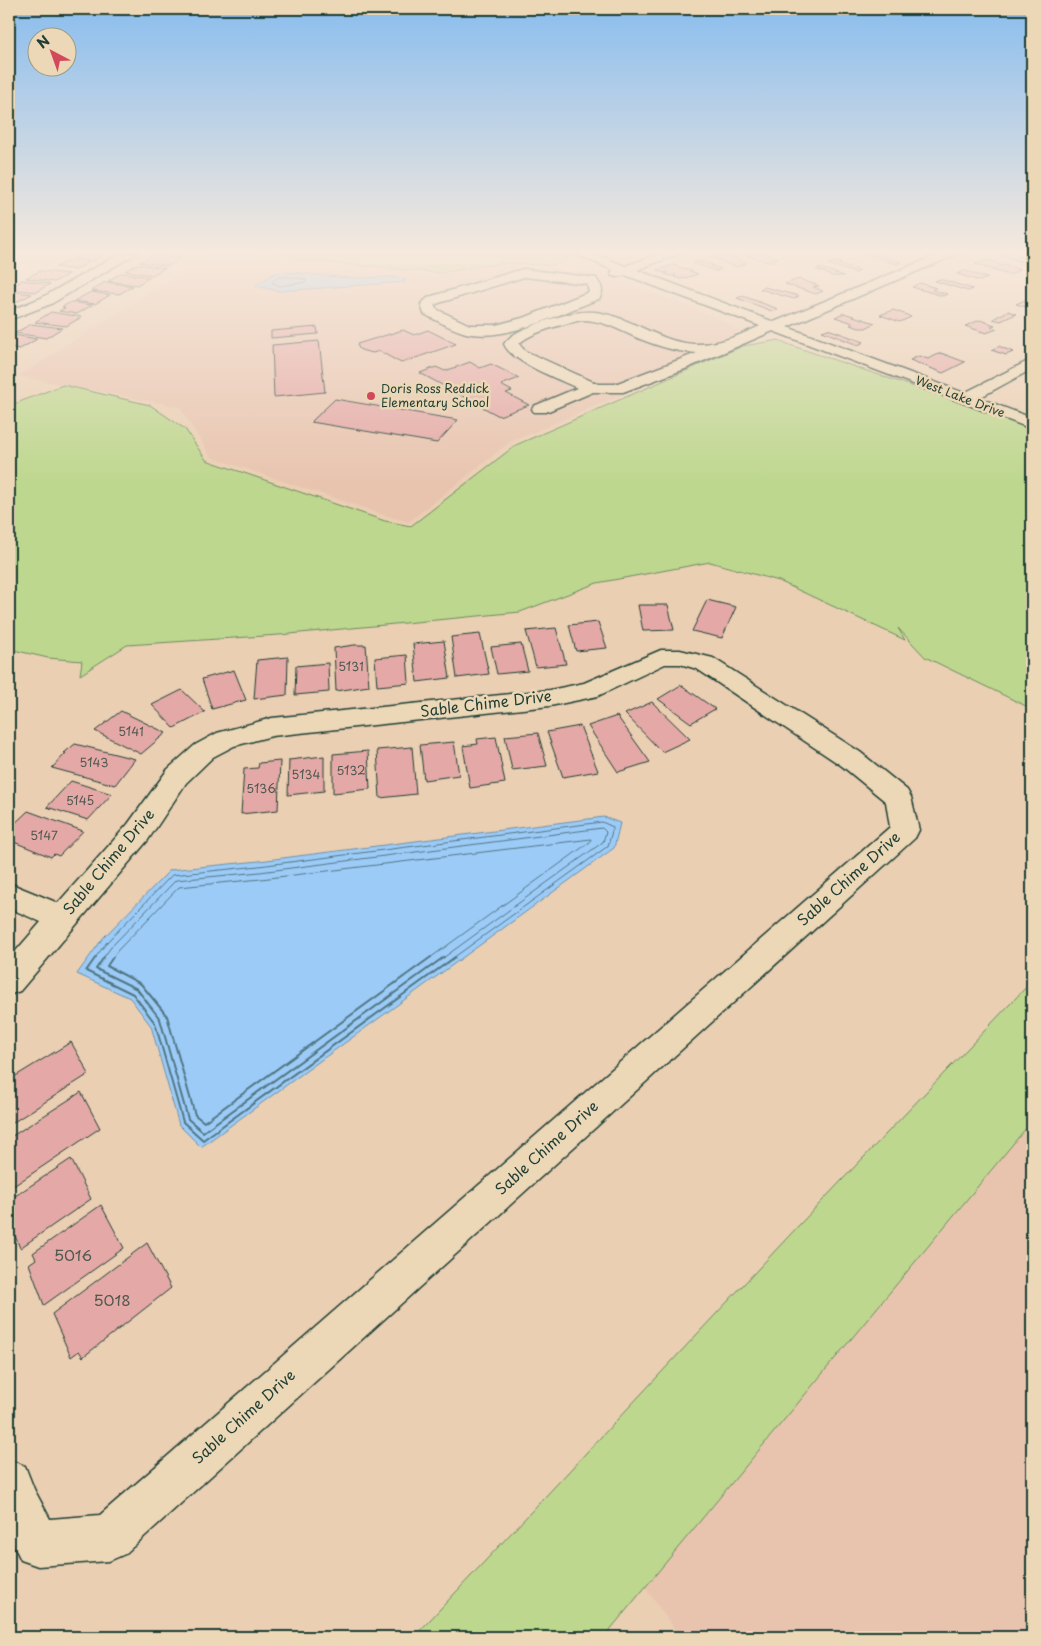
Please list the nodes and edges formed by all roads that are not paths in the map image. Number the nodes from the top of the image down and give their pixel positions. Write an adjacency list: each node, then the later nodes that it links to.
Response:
1 (473, 330): 2 (street)
2 (499, 330)
3 (539, 330): 11 (street)
4 (631, 330): 7 (street)
5 (763, 330): 8 (street)
6 (783, 330): 12 (street, West Lake Drive)
7 (669, 346): 8 (street); 10 (street)
8 (720, 347): 10 (street)
9 (1032, 363): 12 (street)
10 (670, 369): 11 (street)
11 (592, 388): 13 (street)
12 (965, 399): 14 (street, West Lake Drive)
13 (540, 409)
14 (1032, 424)
15 (9, 895): 16 (street)
16 (62, 918): 17 (street, Sable Chime Drive); 18 (street, Sable Chime Drive)
17 (9, 981)
18 (9, 1482)

